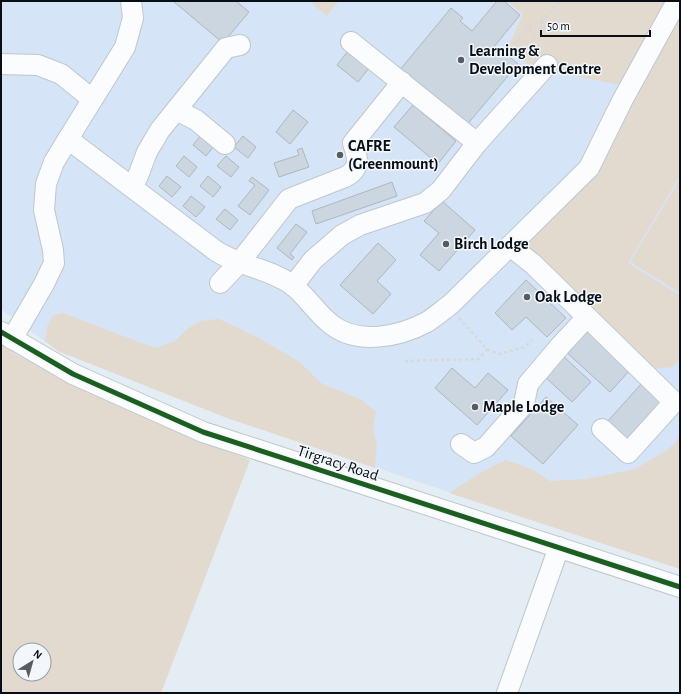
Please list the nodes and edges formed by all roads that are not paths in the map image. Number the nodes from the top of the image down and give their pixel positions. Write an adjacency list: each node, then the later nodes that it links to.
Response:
1 (131, 1): 8 (street)
2 (680, 2): 14 (street)
3 (352, 42): 7 (street)
4 (240, 45): 9 (street)
5 (1, 64): 8 (street)
6 (547, 65): 11 (street)
7 (402, 82): 11 (street); 15 (street)
8 (92, 99): 10 (street)
9 (176, 110): 12 (street); 13 (street)
10 (68, 138): 13 (street); 19 (street)
11 (477, 143): 17 (street)
12 (225, 144)
13 (132, 187): 15 (street)
14 (510, 246): 17 (street); 18 (street)
15 (239, 263): 16 (street); 17 (street)
16 (220, 283)
17 (294, 286)
18 (587, 317): 20 (street); 21 (street)
19 (6, 335): 22 (street, Tirgracy Road)
20 (602, 429)
21 (461, 444)
22 (559, 547): 23 (street, Tirgracy Road); 24 (street)
23 (680, 586)
24 (507, 693)

